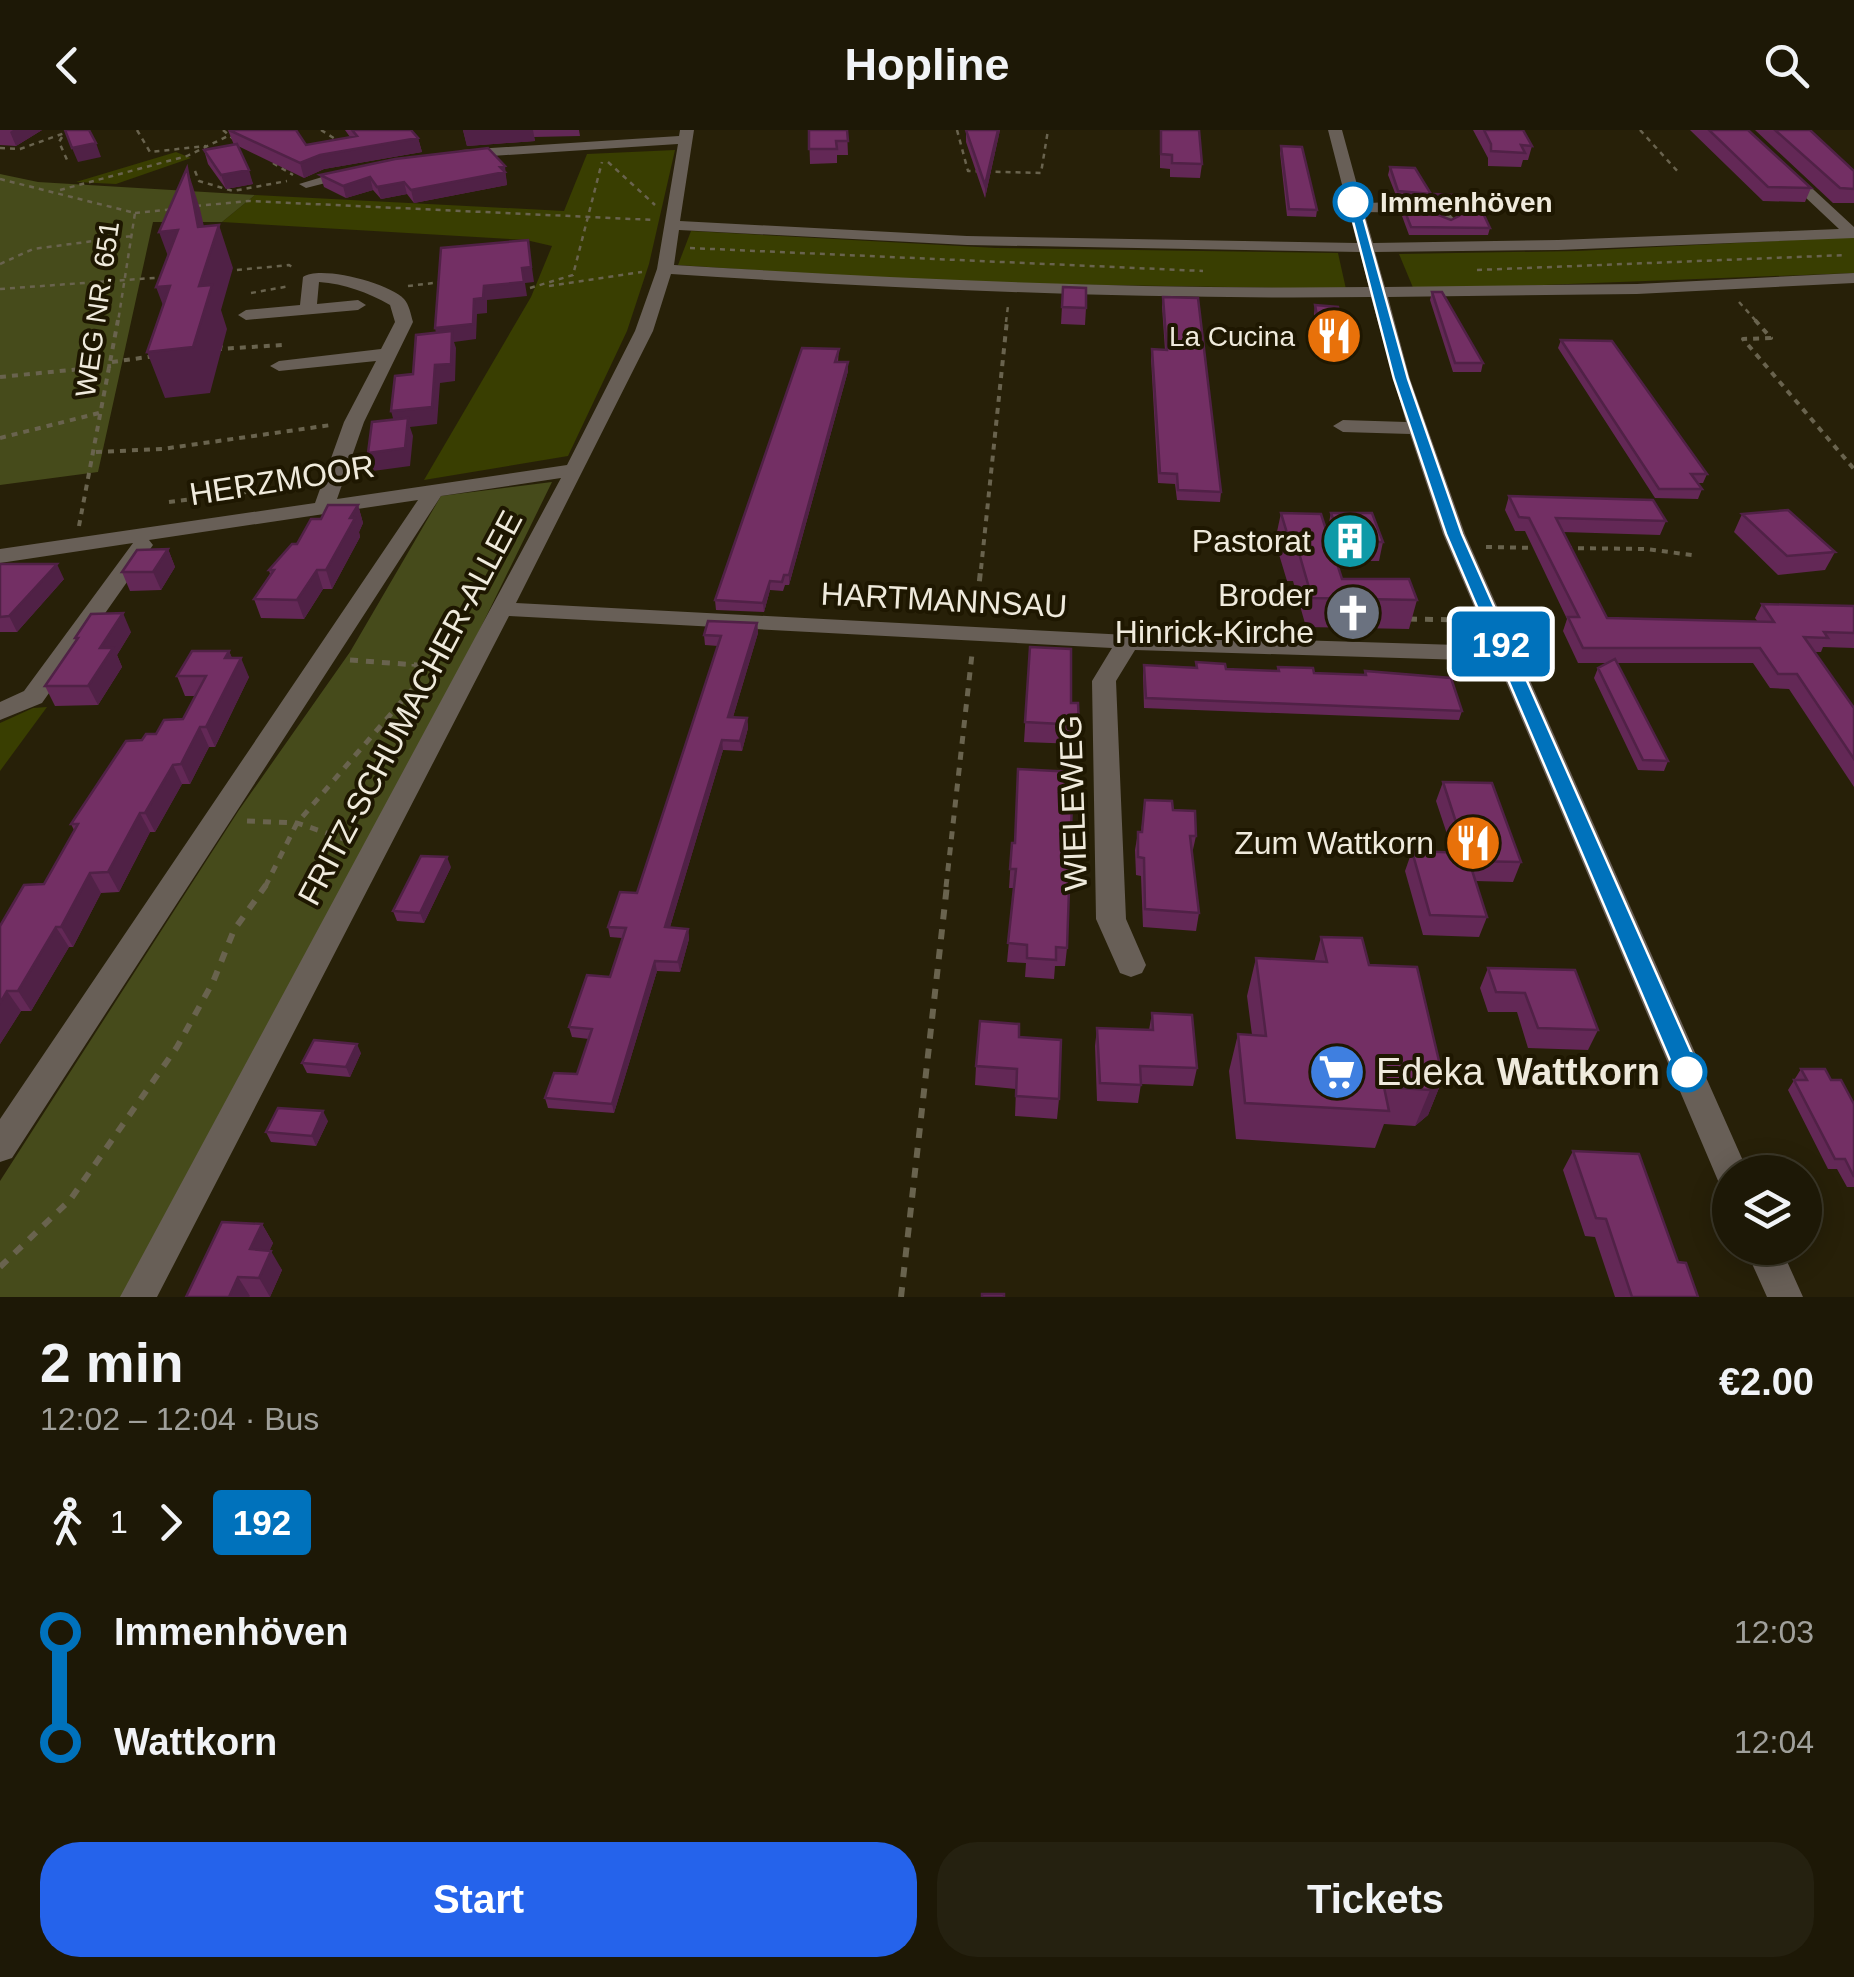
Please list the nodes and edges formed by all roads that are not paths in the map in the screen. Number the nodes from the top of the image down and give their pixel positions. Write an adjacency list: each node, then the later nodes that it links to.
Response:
1 (1335, 130): 7 (street)
2 (1741, 130): 9 (street)
3 (686, 135): 4 (street); 10 (street, FRITZ-SCHUMACHER-ALLEE)
4 (447, 155)
5 (364, 170): 6 (street)
6 (306, 184)
7 (1355, 208): 8 (street); 11 (street)
8 (1447, 220)
9 (1853, 233): 11 (street)
10 (669, 240): 11 (street); 13 (street); 21 (street, FRITZ-SCHUMACHER-ALLEE)
11 (1368, 250): 13 (street)
12 (1854, 278): 13 (street)
13 (1380, 294): 20 (street)
14 (358, 305): 15 (street)
15 (308, 309): 16 (street); 17 (street)
16 (246, 315)
17 (388, 354): 18 (street); 23 (street)
18 (279, 366)
19 (1343, 426): 20 (street)
20 (1418, 428): 28 (street)
21 (575, 470): 22 (street, HERZMOOR); 26 (street, FRITZ-SCHUMACHER-ALLEE)
22 (435, 490): 23 (street, HERZMOOR); 31 (street)
23 (328, 496): 24 (street, HERZMOOR)
24 (150, 532): 25 (street, HERZMOOR); 29 (street)
25 (0, 556)
26 (501, 609): 27 (street, HARTMANNSAU); 34 (street, FRITZ-SCHUMACHER-ALLEE)
27 (1128, 642): 28 (street, HARTMANNSAU); 30 (street, WIELEWEG)
28 (1505, 654): 32 (street)
29 (0, 712)
30 (1131, 965)
31 (0, 1147)
32 (1724, 1155)
33 (1771, 1265): 35 (street)
34 (138, 1297)
35 (1785, 1297)

